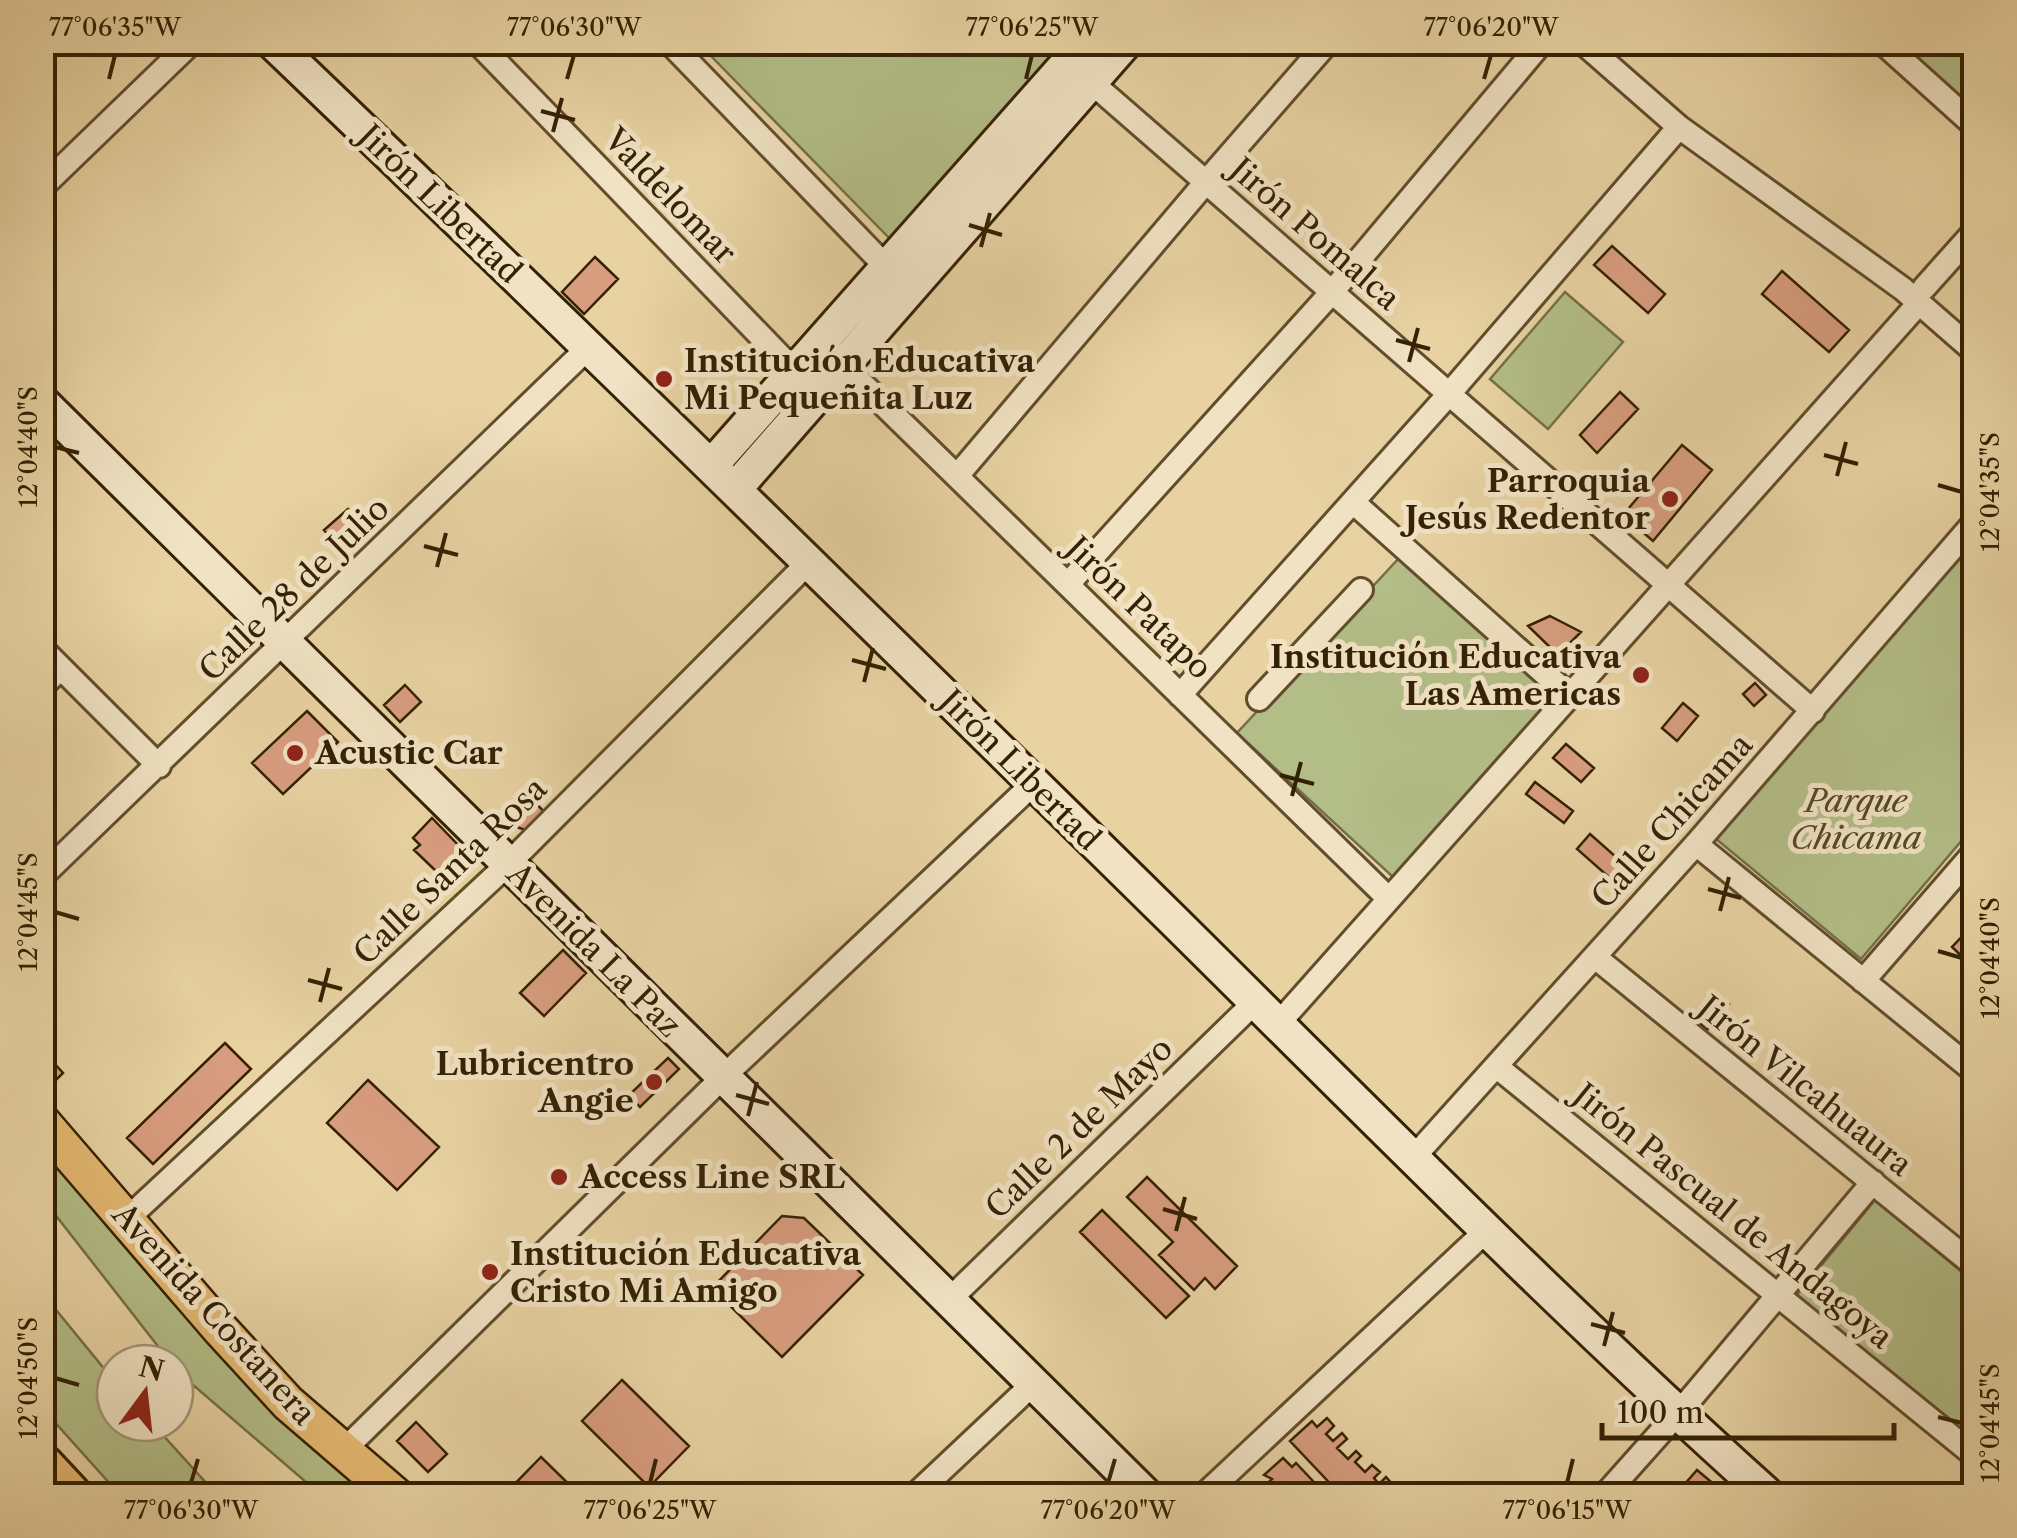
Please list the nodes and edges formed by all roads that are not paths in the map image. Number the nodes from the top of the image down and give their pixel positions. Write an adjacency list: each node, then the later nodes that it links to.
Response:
1 (192, 42): 16 (street)
2 (272, 42): 21 (street, Jirón Libertad)
3 (477, 42): 24 (street, Valdelomar)
4 (669, 42): 11 (street)
5 (1086, 42): 18 (street)
6 (1126, 42): 12 (street)
7 (1328, 42): 15 (street)
8 (1542, 42): 19 (street)
9 (1582, 42): 14 (street)
10 (1882, 42): 13 (street)
11 (694, 51): 18 (street)
12 (1092, 82): 15 (street, Jirón Pomalca); 18 (street)
13 (1974, 125)
14 (1679, 127): 20 (street); 25 (street)
15 (1206, 182): 19 (street, Jirón Pomalca); 27 (street)
16 (42, 187)
17 (1974, 232): 20 (street, Calle 2 de Mayo)
18 (898, 279): 23 (street); 24 (street)
19 (1332, 292): 25 (street, Jirón Pomalca); 33 (street)
20 (1922, 296): 22 (street); 32 (street, Calle 2 de Mayo)
21 (590, 346): 28 (street, Jirón Libertad); 35 (street, Calle 28 de Julio)
22 (1974, 352)
23 (843, 365): 24 (street); 27 (street, Jirón Patapo)
24 (806, 383): 28 (street)
25 (1449, 394): 29 (street); 32 (street, Jirón Pomalca)
26 (42, 402): 35 (street, Avenida La Paz)
27 (957, 476): 33 (street, Jirón Patapo)
28 (723, 478): 31 (street, Jirón Libertad)
29 (1353, 502): 39 (street); 40 (street)
30 (1974, 523): 42 (street, Calle Chicama)
31 (810, 562): 44 (street, Jirón Libertad); 47 (street, Calle Santa Rosa)
32 (1670, 583): 40 (street, Calle 2 de Mayo); 42 (street, Jirón Pomalca)
33 (1068, 584): 39 (street, Jirón Patapo)
34 (1361, 590): 41 (street)
35 (284, 644): 43 (street, Calle 28 de Julio); 47 (street, Avenida La Paz)
36 (42, 649): 37 (street)
37 (62, 668): 38 (street); 43 (street)
38 (42, 686)
39 (1180, 694): 49 (street, Jirón Patapo)
40 (1570, 696): 49 (street, Calle 2 de Mayo)
41 (1259, 699)
42 (1813, 711): 45 (street, Calle Chicama)
43 (159, 766): 48 (street, Calle 28 de Julio)
44 (1034, 783): 52 (street, Jirón Libertad); 55 (street)
45 (1696, 844): 50 (street, Calle Chicama); 51 (street)
46 (1974, 853): 51 (street)
47 (508, 865): 55 (street, Avenida La Paz); 59 (street, Calle Santa Rosa)
48 (42, 876)
49 (1389, 899): 52 (street, Calle 2 de Mayo)
50 (1594, 957): 53 (street, Calle Chicama); 58 (street, Jirón Vilcahuaura)
51 (1863, 981): 54 (street)
52 (1267, 1013): 57 (street, Jirón Libertad); 63 (street, Calle 2 de Mayo)
53 (1496, 1066): 57 (street, Calle Chicama); 62 (street, Jirón Pascual de Andagoya)
54 (1974, 1071)
55 (723, 1077): 63 (street, Avenida La Paz); 66 (street)
56 (42, 1122): 59 (main road, Avenida Costanera)
57 (1414, 1158): 60 (street, Jirón Libertad)
58 (1872, 1182): 61 (street, Jirón Vilcahuaura); 62 (street)
59 (127, 1219): 66 (main road, Avenida Costanera)
60 (1487, 1230): 65 (street, Jirón Libertad); 73 (street)
61 (1974, 1265)
62 (1778, 1295): 65 (street); 67 (street, Jirón Pascual de Andagoya)
63 (949, 1300): 64 (street, Avenida La Paz)
64 (1035, 1382): 71 (street); 72 (street, Avenida La Paz)
65 (1676, 1413): 74 (street); 75 (street, Jirón Libertad)
66 (343, 1451): 70 (main road, Avenida Costanera)
67 (1974, 1455)
68 (42, 1466): 69 (highway)
69 (70, 1496)
70 (396, 1496)
71 (914, 1496)
72 (1146, 1496)
73 (1203, 1496)
74 (1604, 1496)
75 (1769, 1496)

